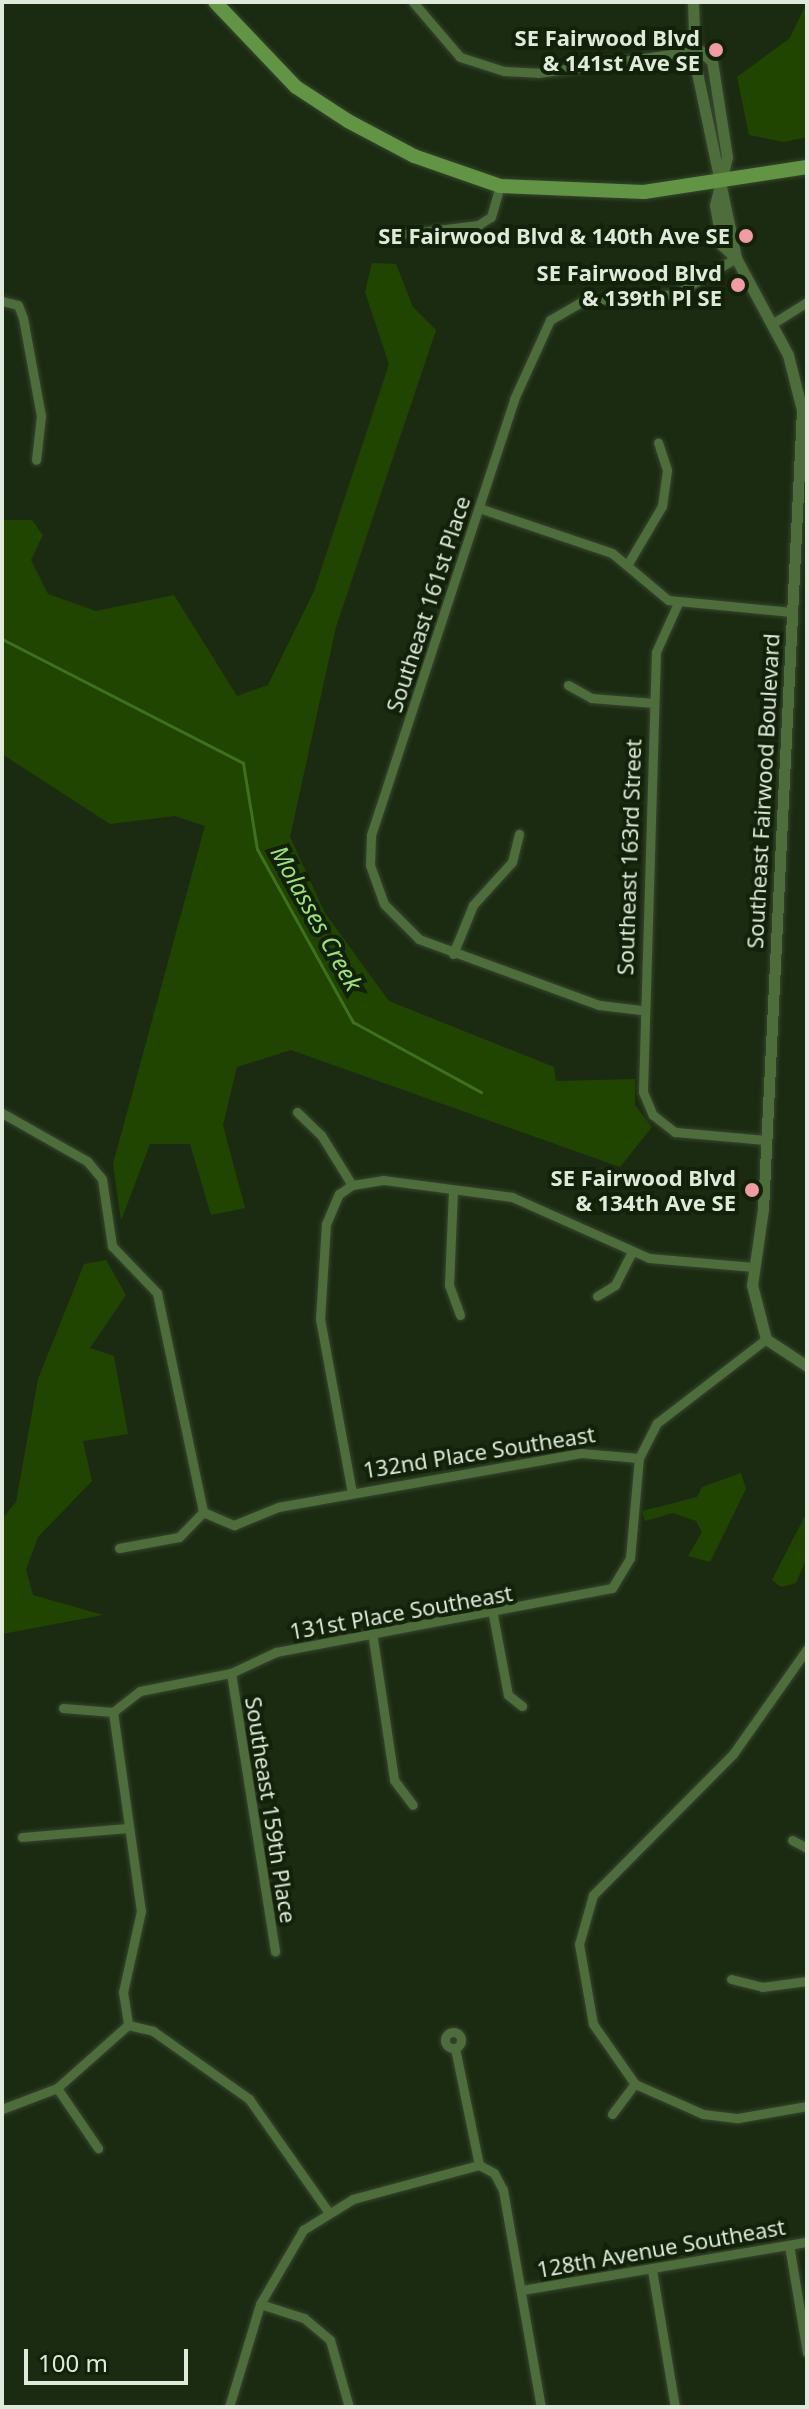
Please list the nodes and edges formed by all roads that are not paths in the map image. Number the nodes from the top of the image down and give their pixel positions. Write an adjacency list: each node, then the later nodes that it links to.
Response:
1 (215, 2): 7 (main road)
2 (413, 2): 4 (street)
3 (693, 2): 4 (street, Southeast Fairwood Boulevard)
4 (699, 50): 6 (street, Southeast Fairwood Boulevard)
5 (807, 167): 6 (main road)
6 (721, 181): 7 (main road); 9 (street, Southeast Fairwood Boulevard)
7 (500, 186): 8 (street)
8 (388, 236)
9 (736, 258): 12 (street, Southeast Fairwood Boulevard); 15 (street, Southeast 161st Place)
10 (2, 301): 14 (street)
11 (807, 302): 12 (street)
12 (772, 324): 18 (street, Southeast Fairwood Boulevard)
13 (658, 442): 16 (street)
14 (36, 460)
15 (479, 508): 16 (street); 22 (street, Southeast 161st Place)
16 (629, 562): 17 (street)
17 (678, 603): 18 (street); 20 (street, Southeast 163rd Street)
18 (791, 612): 26 (street, Southeast Fairwood Boulevard)
19 (568, 685): 20 (street)
20 (654, 703): 23 (street, Southeast 163rd Street)
21 (519, 834): 22 (street)
22 (453, 954): 23 (street)
23 (641, 1010): 26 (street, Southeast 163rd Street)
24 (297, 1112): 27 (street)
25 (2, 1113): 37 (street)
26 (767, 1140): 30 (street, Southeast Fairwood Boulevard)
27 (352, 1185): 28 (street); 36 (street)
28 (453, 1190): 29 (street); 32 (street)
29 (631, 1253): 30 (street); 31 (street)
30 (754, 1267): 33 (street, Southeast Fairwood Boulevard)
31 (597, 1296)
32 (460, 1315)
33 (766, 1339): 34 (street); 35 (street)
34 (807, 1366)
35 (639, 1458): 36 (street, 132nd Place Southeast); 39 (street, 131st Place Southeast)
36 (352, 1493): 37 (street, 132nd Place Southeast)
37 (203, 1512): 38 (street)
38 (119, 1548)
39 (493, 1615): 40 (street, 131st Place Southeast); 43 (street)
40 (372, 1632): 42 (street, 131st Place Southeast); 46 (street)
41 (807, 1649): 56 (street)
42 (231, 1673): 45 (street, 131st Place Southeast); 51 (street, Southeast 159th Place)
43 (522, 1706)
44 (63, 1708): 45 (street)
45 (113, 1712): 47 (street)
46 (413, 1805)
47 (126, 1828): 48 (street); 54 (street)
48 (22, 1837)
49 (792, 1840): 50 (street)
50 (807, 1848)
51 (275, 1952)
52 (731, 1979): 53 (street)
53 (807, 1981)
54 (128, 2025): 57 (street); 63 (street)
55 (455, 2048): 62 (street)
56 (635, 2084): 58 (street); 60 (street)
57 (57, 2088): 59 (street); 61 (street)
58 (807, 2106)
59 (2, 2109)
60 (612, 2114)
61 (98, 2148)
62 (479, 2165): 63 (street); 67 (street)
63 (327, 2210): 68 (street)
64 (807, 2242): 65 (street, 128th Avenue Southeast)
65 (789, 2245): 66 (street, 128th Avenue Southeast); 69 (street)
66 (652, 2270): 67 (street, 128th Avenue Southeast); 73 (street)
67 (522, 2290): 72 (street)
68 (260, 2304): 70 (street); 71 (street)
69 (807, 2352)
70 (229, 2407)
71 (349, 2407)
72 (541, 2407)
73 (675, 2407)

